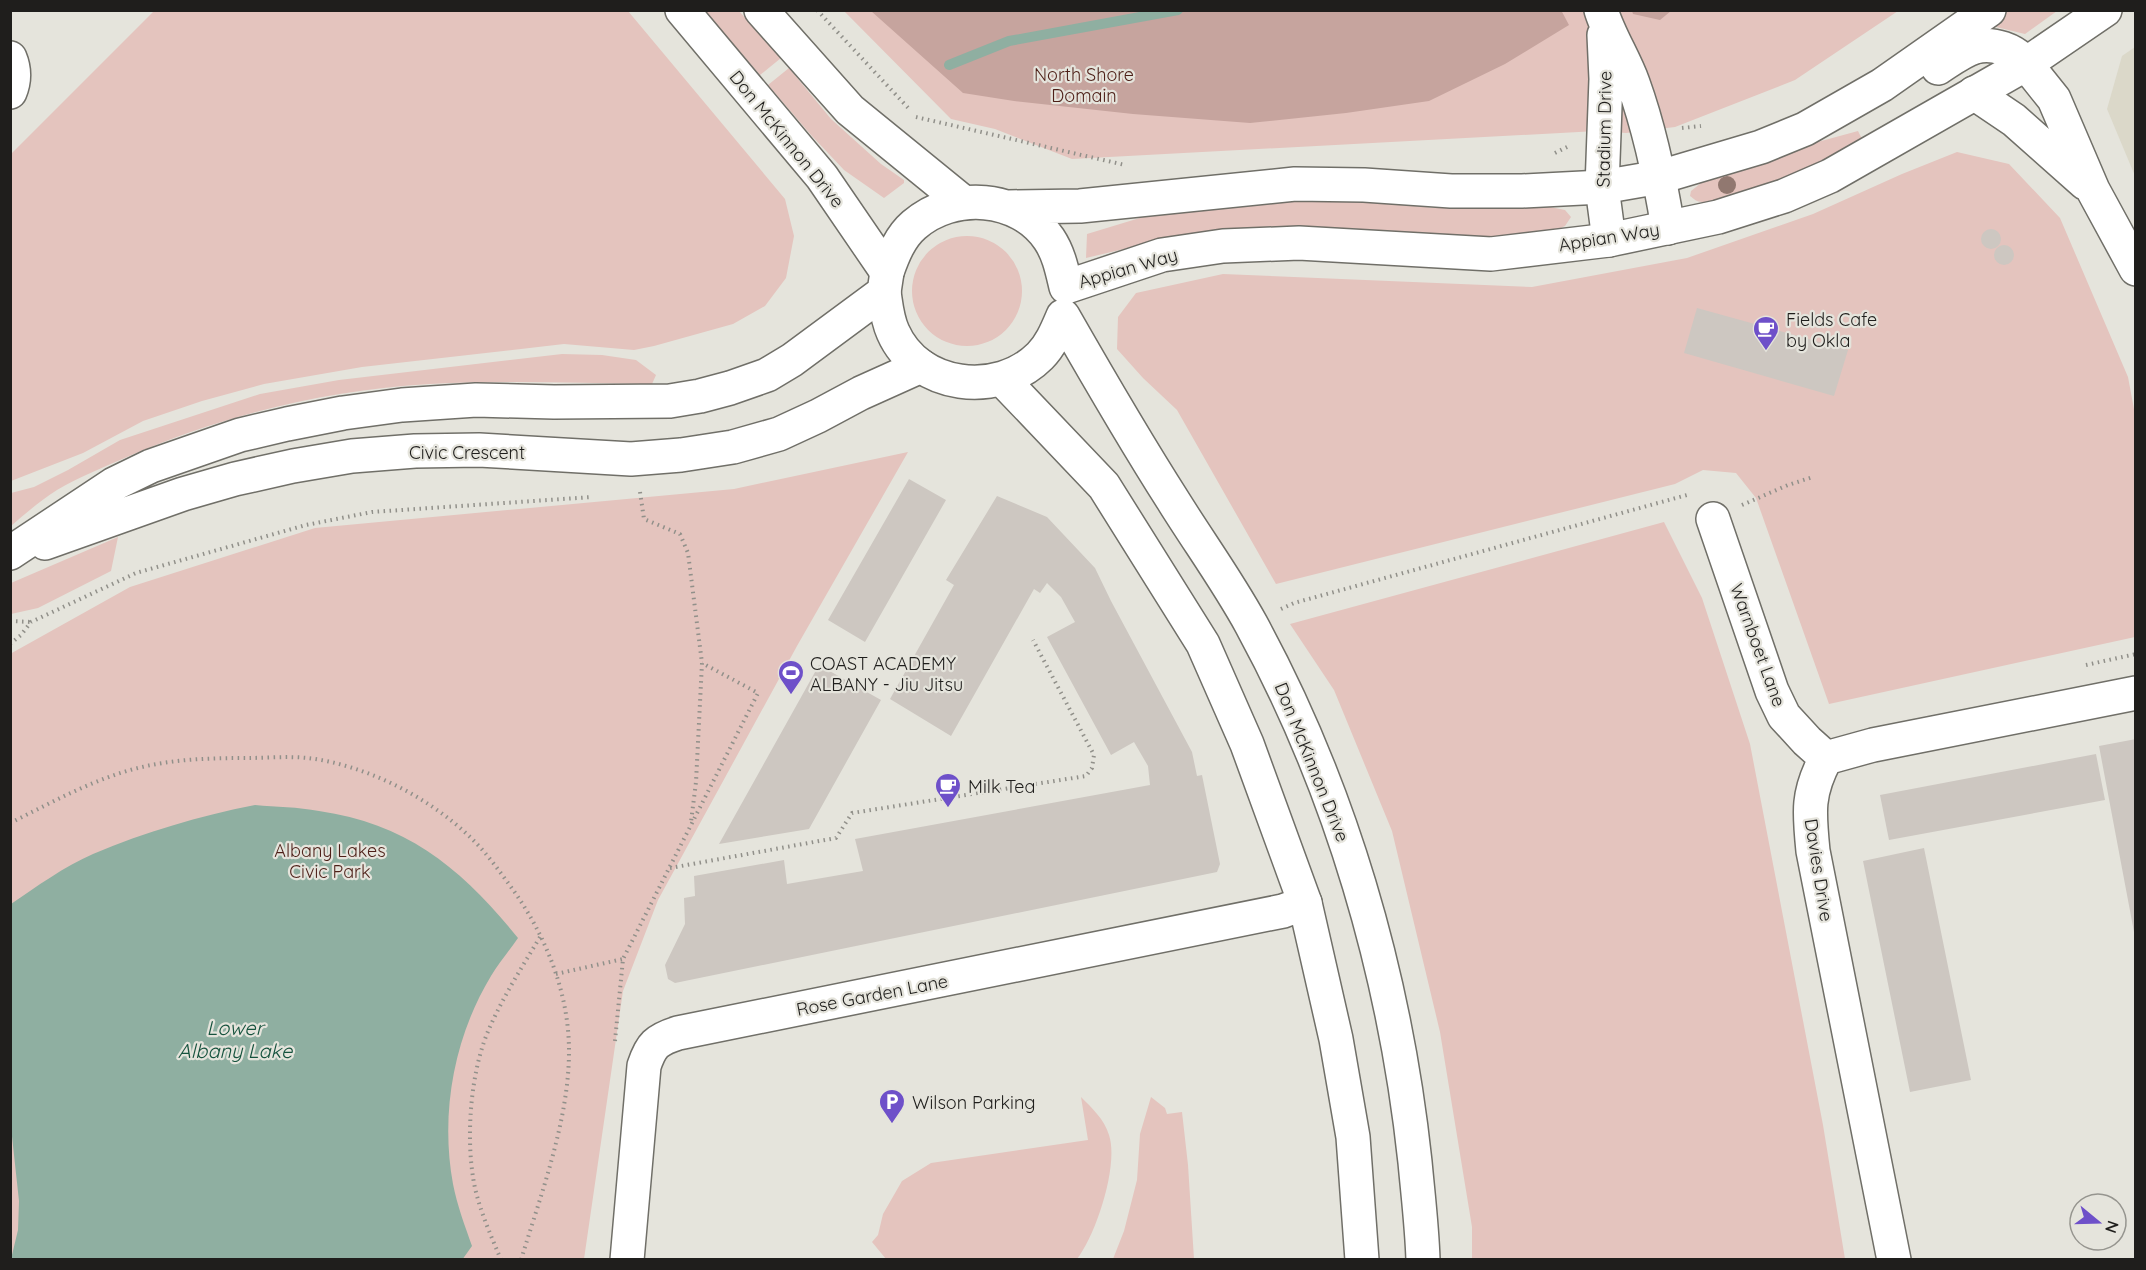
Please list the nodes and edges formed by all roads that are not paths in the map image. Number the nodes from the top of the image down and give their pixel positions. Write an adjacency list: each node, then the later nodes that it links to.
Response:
1 (682, 10): 19 (main road, Don McKinnon Drive)
2 (761, 10): 14 (main road)
3 (1989, 10): 8 (main road)
4 (2104, 10): 7 (main road, Appian Way)
5 (1602, 14): 11 (main road, Stadium Drive); 12 (main road, Stadium Drive)
6 (10, 58): 9 (main road)
7 (2026, 64): 8 (main road); 10 (main road, Appian Way); 13 (main road)
8 (1898, 75): 11 (main road)
9 (10, 92)
10 (1974, 93): 13 (main road); 16 (main road, Appian Way)
11 (1660, 177): 12 (main road); 16 (main road, Stadium Drive)
12 (1602, 187): 15 (main road); 17 (main road, Stadium Drive)
13 (2093, 190): 18 (main road)
14 (963, 202): 15 (main road); 19 (main road)
15 (1008, 207): 20 (main road)
16 (1668, 228): 17 (main road, Appian Way)
17 (1609, 240): 20 (main road, Appian Way)
18 (2136, 269)
19 (885, 282): 21 (main road); 24 (main road, Civic Crescent)
20 (1064, 302): 22 (main road); 30 (main road, Don McKinnon Drive)
21 (921, 366): 22 (main road); 24 (main road, Civic Crescent)
22 (1002, 380): 27 (main road)
23 (1713, 519): 26 (main road, Warnboet Lane)
24 (10, 554)
25 (2136, 693): 26 (main road)
26 (1826, 758): 31 (main road, Davies Drive)
27 (1305, 903): 28 (main road, Rose Garden Lane); 29 (main road)
28 (627, 1260)
29 (1362, 1260)
30 (1423, 1260)
31 (1894, 1260)

